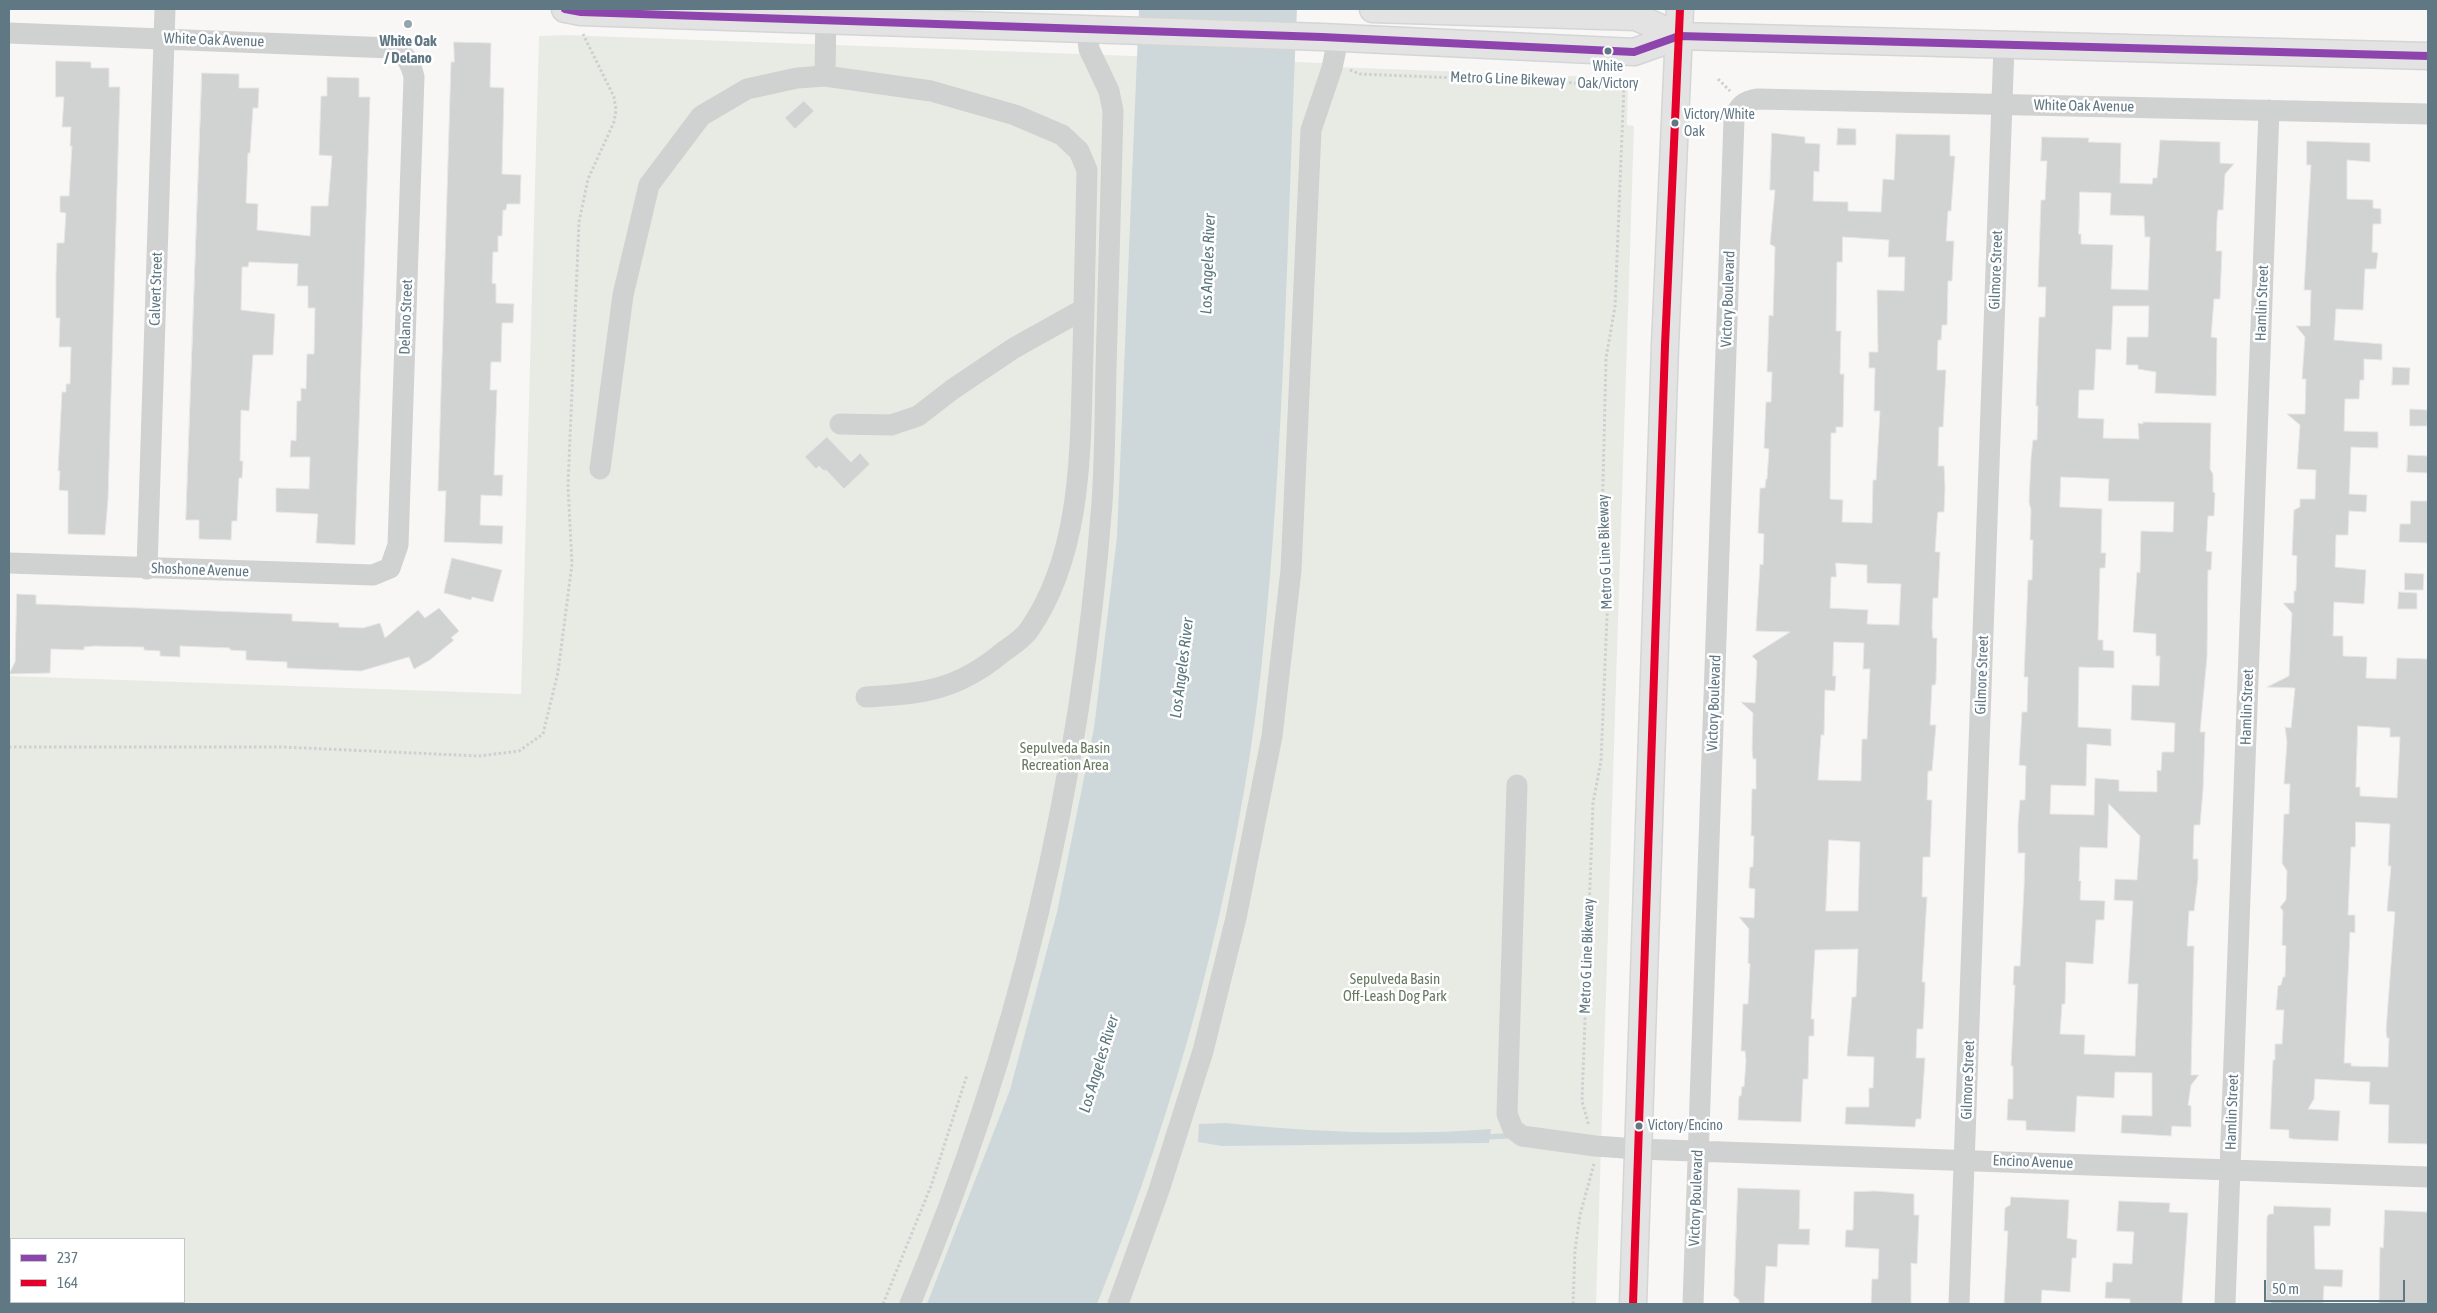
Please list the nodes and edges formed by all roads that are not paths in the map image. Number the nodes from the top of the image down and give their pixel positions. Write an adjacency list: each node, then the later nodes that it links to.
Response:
1 (166, 9): 9 (street, Calvert Street)
2 (1373, 9): 8 (main road)
3 (1680, 9): 8 (main road)
4 (573, 10): 5 (main road)
5 (826, 15): 6 (main road); 14 (street)
6 (1098, 30): 10 (main road); 32 (street)
7 (9, 33): 9 (street, White Oak Avenue)
8 (1679, 36): 10 (main road); 11 (main road); 27 (main road)
9 (164, 38): 13 (street, White Oak Avenue); 24 (street, Calvert Street)
10 (1330, 38): 33 (street)
11 (2004, 46): 12 (main road); 16 (street, Gilmore Street)
12 (2428, 56)
13 (412, 65): 23 (street, Delano Street)
14 (825, 76): 19 (street); 21 (street)
15 (1741, 104): 16 (street, White Oak Avenue); 28 (street, Victory Boulevard)
16 (2002, 104): 17 (street, White Oak Avenue); 29 (street, Gilmore Street)
17 (2270, 110): 18 (street, White Oak Avenue); 30 (street, Hamlin Street)
18 (2428, 114)
19 (1084, 310): 20 (street); 25 (street)
20 (840, 424)
21 (600, 469)
22 (9, 563): 24 (street, Shoshone Avenue)
23 (390, 568): 24 (street, Shoshone Avenue)
24 (147, 569)
25 (866, 697)
26 (1517, 785): 27 (street, Encino Avenue)
27 (1638, 1148): 28 (street, Encino Avenue); 34 (main road)
28 (1698, 1151): 29 (street, Encino Avenue); 35 (street, Victory Boulevard)
29 (1965, 1160): 30 (street, Encino Avenue); 36 (street, Gilmore Street)
30 (2230, 1169): 31 (street, Encino Avenue); 37 (street, Hamlin Street)
31 (2428, 1176)
32 (910, 1304)
33 (1118, 1304)
34 (1633, 1304)
35 (1693, 1304)
36 (1960, 1304)
37 (2225, 1304)

